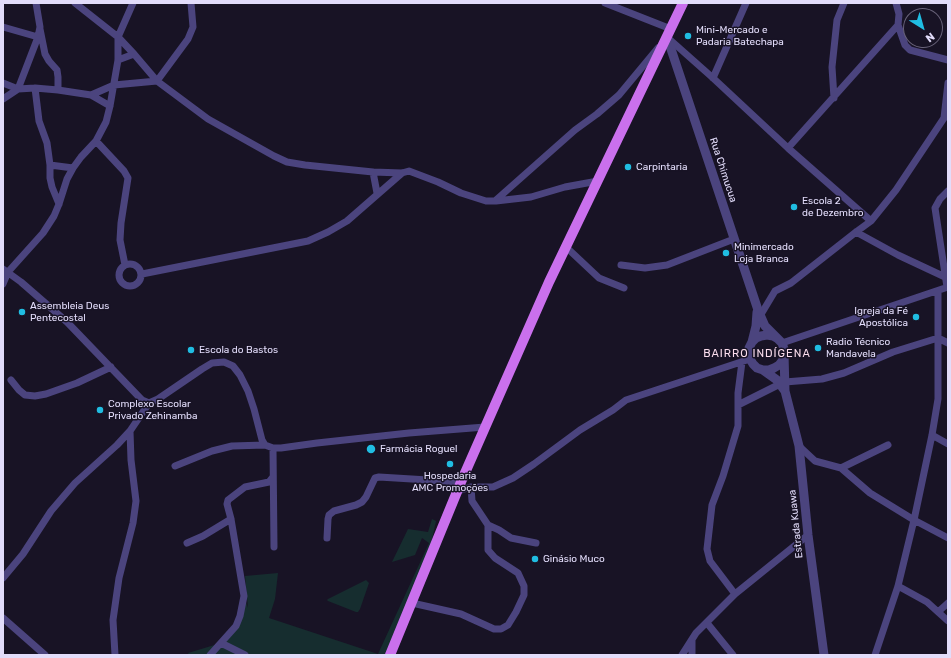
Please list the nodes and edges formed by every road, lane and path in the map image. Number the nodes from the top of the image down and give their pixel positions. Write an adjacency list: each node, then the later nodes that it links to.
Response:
1 (36, 3): 12 (street)
2 (75, 3): 14 (street)
3 (133, 3): 14 (street)
4 (191, 3): 20 (street)
5 (605, 3): 13 (street)
6 (683, 3): 13 (main road)
7 (746, 3): 19 (street)
8 (844, 3): 28 (street)
9 (896, 3): 10 (street)
10 (898, 25): 18 (street); 28 (street)
11 (3, 27): 15 (street)
12 (40, 27): 15 (street); 26 (street)
13 (669, 33): 19 (street); 38 (main road); 41 (street); 45 (street, Rua Chimucua)
14 (118, 36): 16 (street); 17 (street)
15 (38, 37): 25 (street)
16 (134, 54): 17 (street); 20 (street)
17 (118, 60): 23 (street)
18 (948, 60)
19 (713, 78): 33 (street)
20 (157, 81): 23 (street); 36 (street)
21 (3, 83): 25 (street)
22 (948, 83): 31 (street)
23 (114, 85): 27 (street); 30 (street)
24 (35, 88): 25 (street); 26 (street); 34 (street)
25 (18, 89): 29 (street)
26 (58, 90): 27 (street)
27 (91, 95): 30 (street)
28 (834, 98): 33 (street)
29 (3, 99)
30 (110, 106): 32 (street)
31 (946, 116): 43 (street)
32 (96, 141): 35 (street); 47 (street)
33 (788, 148): 43 (street)
34 (50, 165): 35 (street); 42 (street)
35 (73, 168): 42 (street)
36 (373, 172): 37 (street); 40 (street)
37 (402, 173): 40 (street); 41 (street)
38 (598, 181): 41 (street); 46 (main road)
39 (948, 191): 51 (street)
40 (377, 193): 50 (street)
41 (496, 201)
42 (59, 204): 49 (street)
43 (871, 221): 44 (street)
44 (856, 232): 51 (street); 56 (street)
45 (734, 239): 48 (street); 56 (street, Rua Chimucua)
46 (566, 248): 54 (street); 69 (main road)
47 (125, 265): 50 (street); 50 (street)
48 (621, 265)
49 (6, 271): 52 (street); 63 (street)
50 (142, 274)
51 (946, 277): 53 (street)
52 (3, 284)
53 (948, 287): 55 (street)
54 (624, 288)
55 (938, 291): 57 (street); 58 (street)
56 (759, 313): 58 (street, Rua Chimucua); 59 (street, Rua Chimucua)
57 (938, 338): 60 (street); 66 (street); 71 (street)
58 (780, 341): 59 (street); 61 (street)
59 (752, 342): 62 (street, Rua Chimucua)
60 (948, 343)
61 (784, 354): 64 (street); 66 (street)
62 (746, 361): 64 (street); 68 (street); 81 (street)
63 (110, 367): 65 (street); 67 (street)
64 (763, 370): 66 (street)
65 (11, 380)
66 (783, 386): 68 (street); 75 (street, Estrada Kuawa)
67 (150, 403): 70 (street); 73 (street)
68 (738, 405): 93 (street)
69 (485, 427): 76 (street); 80 (main road)
70 (130, 431): 91 (street); 103 (street)
71 (932, 435): 72 (street); 83 (street)
72 (948, 444)
73 (265, 445): 76 (street); 77 (street)
74 (888, 445): 78 (street)
75 (799, 446): 78 (street); 85 (street, Estrada Kuawa)
76 (273, 448): 79 (street)
77 (175, 466)
78 (841, 468): 83 (street)
79 (273, 477): 82 (street); 90 (street)
80 (459, 486): 81 (street); 86 (street); 94 (main road)
81 (471, 487): 84 (street)
82 (231, 519): 88 (street); 101 (street)
83 (914, 520): 87 (street); 92 (street)
84 (488, 525): 89 (street); 94 (street)
85 (808, 534): 93 (street); 110 (street, Estrada Kuawa)
86 (327, 538)
87 (948, 538)
88 (187, 543)
89 (536, 543)
90 (274, 547)
91 (3, 578)
92 (898, 586): 96 (street); 111 (street)
93 (735, 594): 99 (street)
94 (412, 603): 106 (main road)
95 (948, 603): 96 (street)
96 (938, 612): 98 (street)
97 (3, 618): 102 (street)
98 (948, 621)
99 (707, 623): 100 (street); 109 (street)
100 (692, 640): 107 (street); 108 (street)
101 (221, 642): 104 (street); 105 (street)
102 (45, 655)
103 (115, 655)
104 (210, 655)
105 (244, 655)
106 (390, 655)
107 (682, 655)
108 (692, 655)
109 (733, 655)
110 (824, 655)
111 (875, 655)

